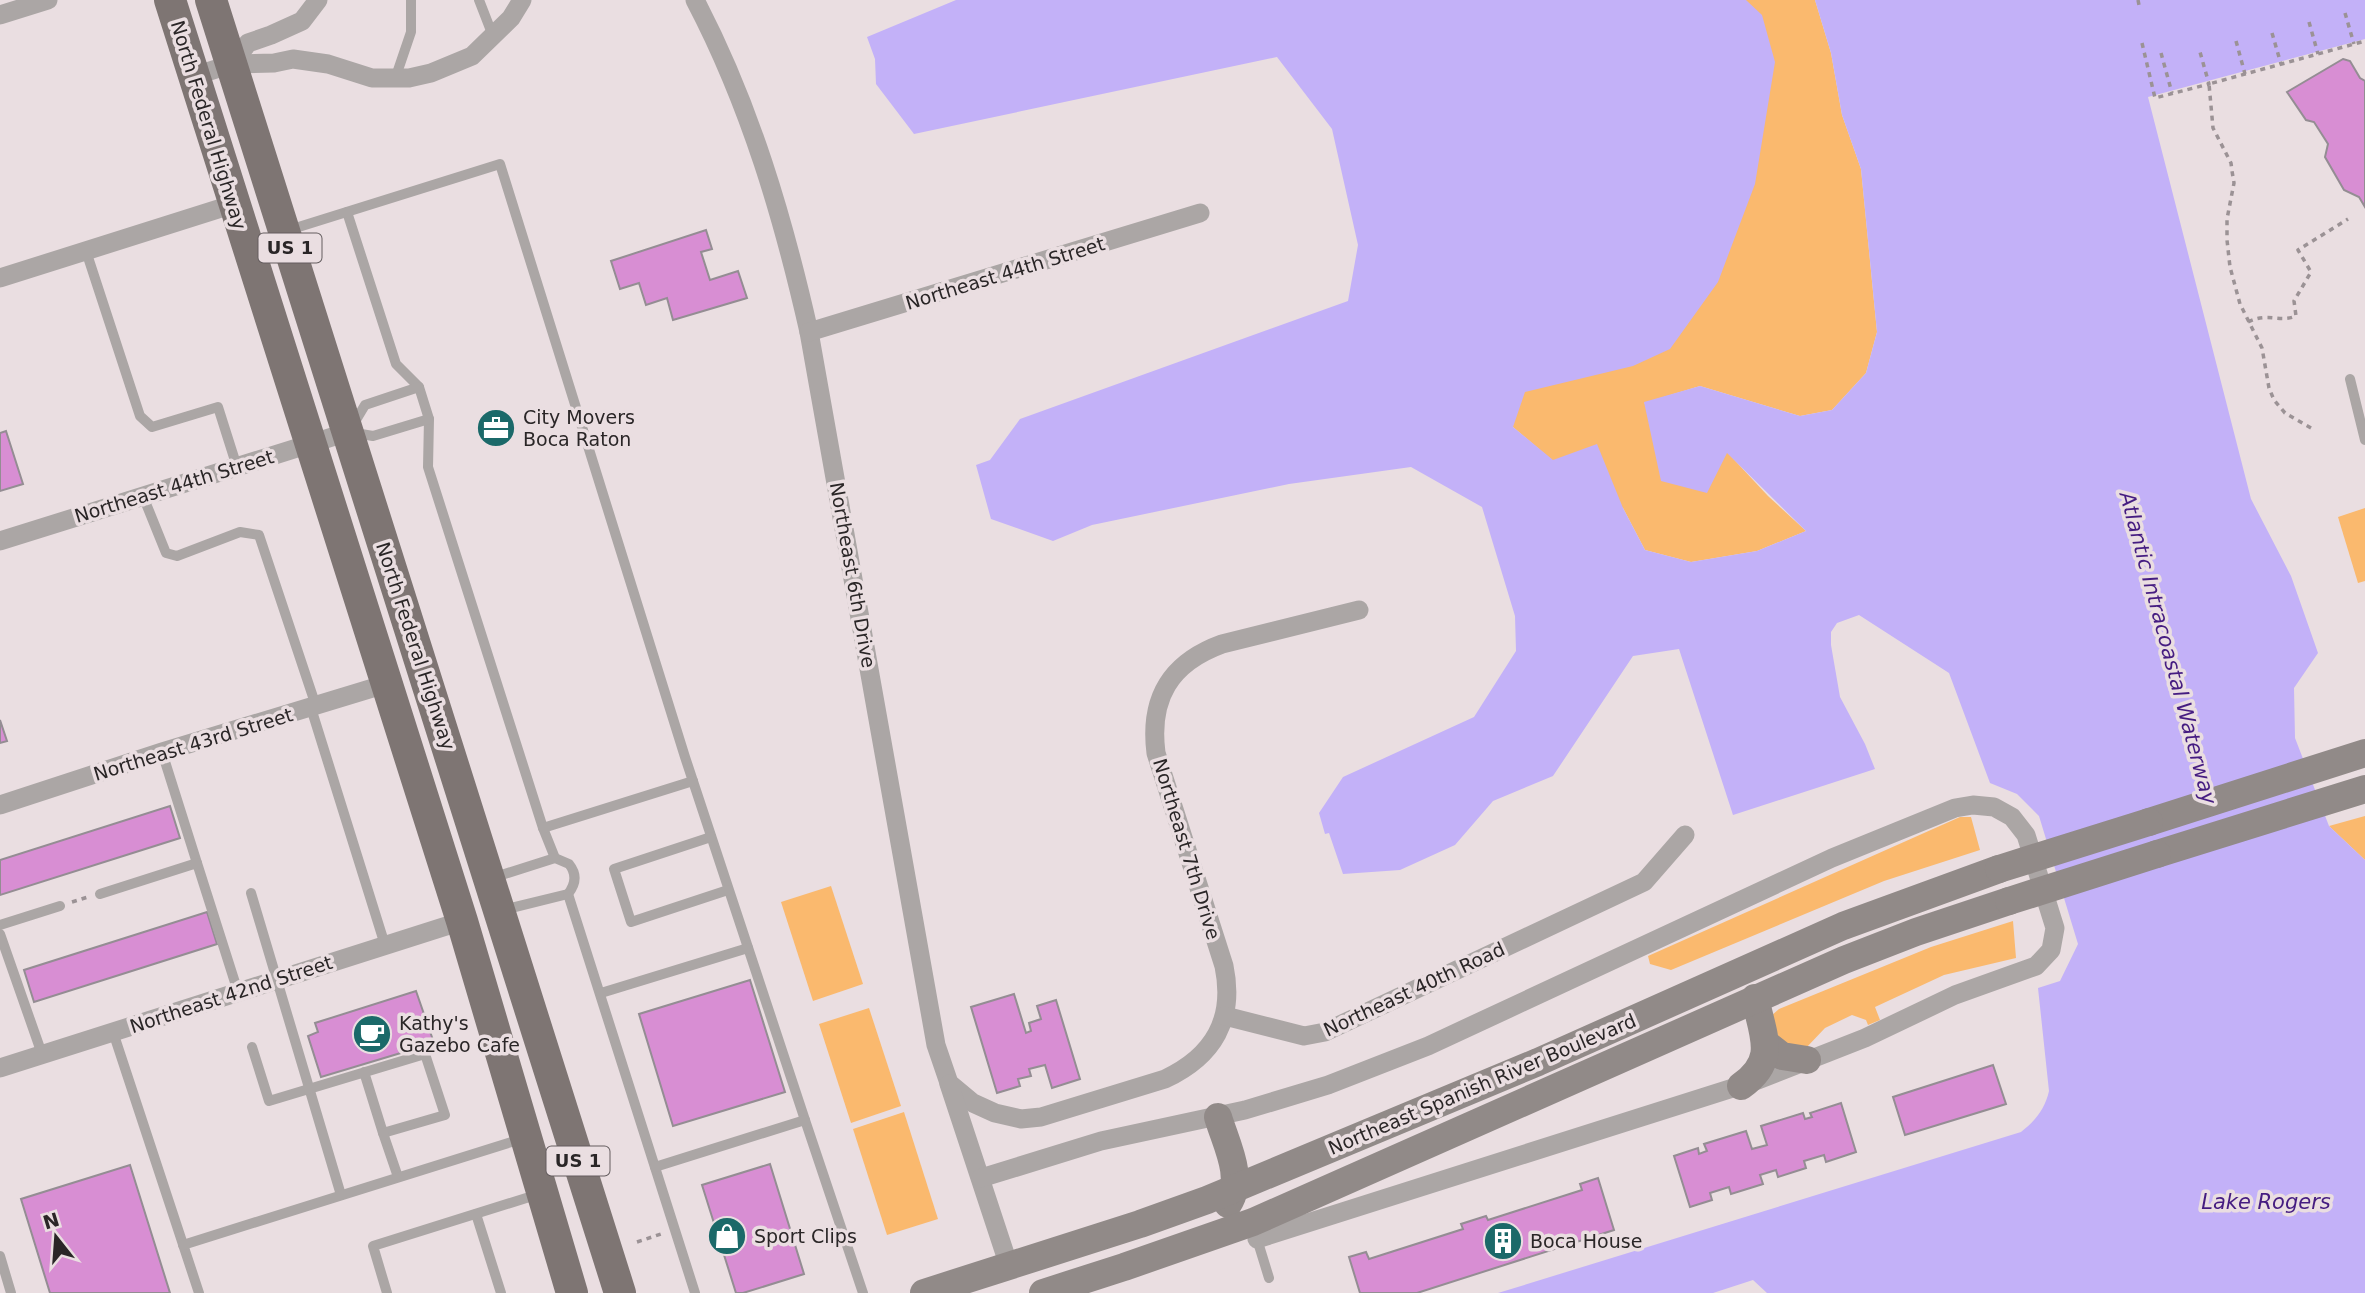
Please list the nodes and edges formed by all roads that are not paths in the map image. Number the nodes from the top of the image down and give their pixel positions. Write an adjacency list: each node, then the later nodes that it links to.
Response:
1 (48, 0): 9 (street)
2 (170, 0): 12 (main road, North Federal Highway / US 1)
3 (211, 0): 11 (main road, North Federal Highway / US 1)
4 (318, 0): 11 (street)
5 (411, 0): 13 (lane)
6 (479, 0): 10 (lane)
7 (522, 0): 10 (street)
8 (695, 0): 20 (street, Northeast 6th Drive)
9 (5, 9)
10 (493, 36): 13 (street)
11 (232, 64): 12 (street); 13 (street); 17 (main road, North Federal Highway / US 1)
12 (194, 76): 14 (main road, North Federal Highway / US 1)
13 (395, 79)
14 (234, 204): 18 (street); 26 (main road, North Federal Highway / US 1)
15 (347, 212): 17 (lane); 22 (lane); 35 (lane)
16 (1200, 213): 20 (street, Northeast 44th Street)
17 (285, 232): 24 (main road, North Federal Highway / US 1)
18 (86, 251): 19 (street); 27 (lane)
19 (0, 278)
20 (809, 332): 69 (street, Northeast 6th Drive)
21 (2350, 379): 25 (lane)
22 (419, 387): 23 (lane); 24 (lane)
23 (429, 419): 24 (lane); 38 (lane)
24 (348, 432): 26 (street, Northeast 44th Street); 44 (main road, North Federal Highway / US 1)
25 (2365, 440)
26 (310, 443): 27 (street, Northeast 44th Street); 31 (main road, North Federal Highway / US 1)
27 (237, 467): 28 (street, Northeast 44th Street)
28 (143, 496): 29 (street, Northeast 44th Street); 32 (lane)
29 (0, 541)
30 (1359, 610): 61 (street, Northeast 7th Drive)
31 (386, 684): 32 (street, Northeast 43rd Street); 41 (main road, North Federal Highway / US 1)
32 (314, 707): 33 (street, Northeast 43rd Street); 54 (lane)
33 (162, 752): 37 (street, Northeast 43rd Street); 43 (lane)
34 (2365, 753): 74 (main road, Northeast Spanish River Boulevard, bridge)
35 (693, 781): 38 (lane); 40 (lane)
36 (2365, 789): 60 (main road, Northeast Spanish River Boulevard, bridge)
37 (0, 805)
38 (543, 828): 42 (lane)
39 (1685, 835): 61 (street, Northeast 40th Road)
40 (711, 836): 45 (lane); 45 (lane)
41 (441, 854): 50 (main road); 51 (main road, North Federal Highway / US 1)
42 (555, 858): 44 (lane); 48 (lane)
43 (197, 863): 47 (lane); 58 (lane)
44 (489, 878): 50 (main road, North Federal Highway / US 1)
45 (728, 890): 55 (lane)
46 (251, 893): 57 (lane)
47 (100, 894)
48 (568, 894): 50 (lane); 59 (lane)
49 (60, 906): 52 (lane)
50 (500, 911): 56 (main road, North Federal Highway / US 1)
51 (462, 921): 54 (street, Northeast 42nd Street); 56 (main road); 76 (main road, North Federal Highway / US 1)
52 (0, 925)
53 (0, 934): 65 (lane)
54 (385, 945): 57 (street, Northeast 42nd Street)
55 (748, 948): 59 (lane); 73 (lane)
56 (521, 978): 95 (main road, North Federal Highway / US 1)
57 (277, 980): 58 (street, Northeast 42nd Street); 71 (lane)
58 (237, 992): 62 (street, Northeast 42nd Street)
59 (601, 993): 77 (lane)
60 (1755, 999): 63 (main road); 84 (main road, Northeast Spanish River Boulevard)
61 (1225, 1016): 69 (street)
62 (113, 1032): 65 (street, Northeast 42nd Street); 85 (lane)
63 (1765, 1043): 66 (main road); 70 (main road)
64 (252, 1047): 71 (lane)
65 (42, 1054): 67 (street, Northeast 42nd Street)
66 (1807, 1059): 70 (street, Northeast Spanish River Boulevard); 72 (street, Northeast Spanish River Boulevard)
67 (0, 1068)
68 (364, 1072): 71 (lane); 75 (lane); 75 (lane)
69 (949, 1083): 79 (street, Northeast 6th Drive)
70 (1741, 1086): 84 (street, Northeast Spanish River Boulevard)
71 (310, 1089): 82 (lane)
72 (1218, 1117): 79 (street, Northeast Spanish River Boulevard); 80 (main road)
73 (805, 1120): 77 (lane); 97 (lane)
74 (1392, 1122): 80 (main road, Northeast Spanish River Boulevard); 84 (main road)
75 (383, 1133): 78 (lane)
76 (525, 1138): 78 (lane); 81 (main road, North Federal Highway / US 1)
77 (655, 1167): 96 (lane)
78 (398, 1177): 82 (lane)
79 (981, 1178): 87 (street, Northeast 6th Drive)
80 (1235, 1189): 87 (main road, Northeast Spanish River Boulevard); 88 (main road)
81 (541, 1194): 83 (lane); 94 (main road, North Federal Highway / US 1)
82 (341, 1195): 85 (lane)
83 (476, 1214): 92 (lane); 93 (lane)
84 (1255, 1231): 88 (main road, Northeast Spanish River Boulevard); 89 (lane)
85 (183, 1245): 91 (lane)
86 (0, 1256): 90 (lane)
87 (1009, 1266): 98 (main road, Northeast Spanish River Boulevard)
88 (1124, 1267): 99 (main road, Northeast Spanish River Boulevard)
89 (1269, 1278)
90 (11, 1293)
91 (199, 1293)
92 (387, 1293)
93 (501, 1293)
94 (572, 1293)
95 (620, 1293)
96 (695, 1293)
97 (863, 1293)
98 (924, 1293)
99 (1043, 1293)

